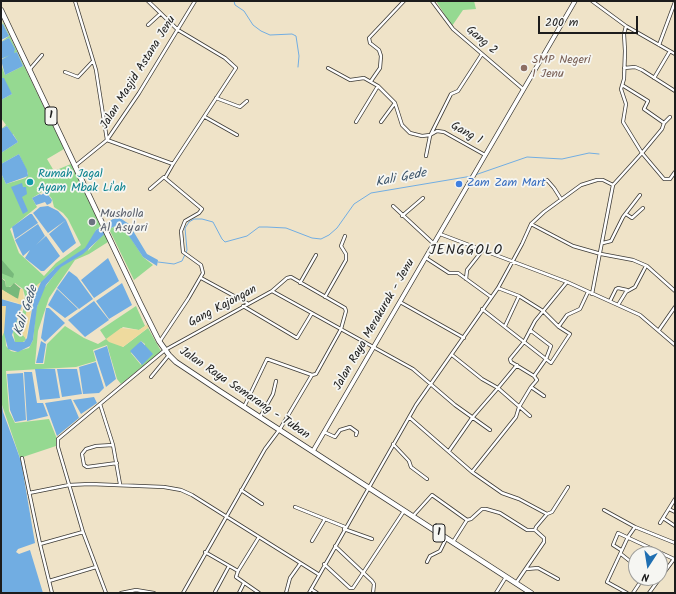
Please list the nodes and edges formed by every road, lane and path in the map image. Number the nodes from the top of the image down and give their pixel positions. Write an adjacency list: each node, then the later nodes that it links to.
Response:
1 (75, 1): 20 (street)
2 (148, 1): 11 (street)
3 (195, 1): 14 (street, Jalan Masjid Astana Jenu)
4 (404, 1): 26 (street)
5 (432, 1): 17 (street, Gang 2)
6 (575, 1): 29 (main road, Jalan Raya Merakurak - Jenu)
7 (592, 1): 13 (street)
8 (675, 2): 9 (street)
9 (674, 6): 15 (street)
10 (1, 10): 23 (highway, Jalan Raya Semarang - Tuban / 1)
11 (160, 14): 12 (street); 14 (street)
12 (148, 25)
13 (626, 26): 15 (street); 22 (street)
14 (178, 30): 31 (street); 41 (street, Jalan Masjid Astana Jenu)
15 (659, 44): 16 (street)
16 (670, 52): 18 (street); 25 (street)
17 (482, 54): 29 (street, Gang 2); 39 (street)
18 (675, 54)
19 (42, 55): 23 (street)
20 (94, 61): 24 (street); 41 (street)
21 (328, 68): 26 (street)
22 (624, 68): 25 (street); 27 (street)
23 (29, 69): 46 (highway, Jalan Raya Semarang - Tuban / 1)
24 (65, 72)
25 (654, 78): 30 (street)
26 (371, 81): 28 (street, Gang 1)
27 (622, 85): 38 (street); 42 (street)
28 (378, 86): 33 (street, Gang 1); 36 (street)
29 (523, 89): 43 (main road, Jalan Raya Merakurak - Jenu)
30 (675, 91)
31 (216, 98): 32 (street); 34 (street)
32 (247, 101)
33 (395, 102): 37 (street); 39 (street, Gang 1)
34 (205, 117): 40 (street); 45 (street)
35 (670, 117): 38 (street)
36 (356, 122)
37 (381, 122)
38 (664, 123): 42 (street)
39 (432, 133): 43 (street, Gang 1); 44 (street)
40 (237, 135)
41 (107, 140): 45 (street); 46 (street, Jalan Masjid Astana Jenu)
42 (642, 153): 47 (street); 50 (street)
43 (486, 155): 60 (main road, Jalan Raya Merakurak - Jenu)
44 (426, 156)
45 (173, 164): 48 (street)
46 (76, 166): 98 (highway, Jalan Raya Semarang - Tuban / 1)
47 (675, 172)
48 (164, 177): 51 (street); 70 (street)
49 (547, 180): 54 (street)
50 (613, 185): 54 (street); 62 (street)
51 (150, 189)
52 (640, 195): 57 (street)
53 (423, 198): 58 (street)
54 (561, 199): 59 (street)
55 (393, 206): 58 (street)
56 (643, 208): 57 (street)
57 (626, 214): 62 (street)
58 (402, 216): 63 (street)
59 (531, 224): 65 (street); 68 (street)
60 (440, 234): 63 (main road, Jalan Raya Merakurak - Jenu); 64 (street)
61 (345, 236): 82 (street)
62 (603, 243): 65 (street)
63 (434, 244): 67 (main road, Jalan Raya Merakurak - Jenu)
64 (482, 251): 68 (street); 71 (street)
65 (601, 254): 69 (street); 79 (street)
66 (316, 256): 73 (street)
67 (426, 258): 71 (street); 84 (main road, Jalan Raya Merakurak - Jenu)
68 (512, 261): 72 (street); 74 (street)
69 (646, 266): 75 (street); 77 (street)
70 (201, 278): 85 (street); 98 (street)
71 (466, 279): 81 (street)
72 (567, 282): 78 (street); 90 (street)
73 (300, 283): 76 (street); 82 (street)
74 (498, 288): 80 (street); 81 (street)
75 (628, 290): 83 (street); 86 (street)
76 (272, 291): 85 (street, Gang Kajongan); 91 (street, Gang Kajongan)
77 (675, 291)
78 (588, 292): 79 (street); 93 (street)
79 (592, 294): 83 (street)
80 (519, 296): 90 (street); 92 (street)
81 (491, 297): 89 (street)
82 (325, 298): 94 (street)
83 (610, 301): 86 (street)
84 (400, 302): 97 (street); 100 (main road, Jalan Raya Merakurak - Jenu)
85 (248, 303): 87 (street, Gang Kajongan)
86 (618, 305): 96 (street)
87 (243, 306): 91 (street); 102 (street, Gang Kajongan)
88 (675, 307): 96 (street)
89 (482, 308): 92 (street); 97 (street)
90 (543, 311): 93 (street); 95 (street)
91 (312, 313): 94 (street, Gang Kajongan)
92 (505, 326): 99 (street)
93 (559, 327): 105 (street)
94 (341, 328): 100 (street, Gang Kajongan); 107 (street)
95 (530, 330): 99 (street); 105 (street)
96 (660, 330): 101 (street)
97 (464, 338): 104 (street)
98 (159, 341): 102 (highway, Jalan Raya Semarang - Tuban / 1)
99 (524, 342): 105 (street); 106 (street)
100 (374, 346): 111 (street, Gang Kajongan); 124 (main road, Jalan Raya Merakurak - Jenu)
101 (675, 346)
102 (165, 350): 103 (highway, Jalan Raya Semarang - Tuban / 1); 115 (street, Gang Kajongan)
103 (169, 355): 109 (street); 117 (highway, Jalan Raya Semarang - Tuban / 1)
104 (452, 355): 111 (street); 113 (street)
105 (546, 359): 108 (street)
106 (517, 365): 108 (street); 113 (street)
107 (312, 375): 117 (street); 122 (street)
108 (534, 376): 112 (street)
109 (151, 377)
110 (276, 382): 119 (street)
111 (430, 384): 120 (street); 121 (street, Gang Kajongan)
112 (531, 387): 114 (street); 116 (street)
113 (498, 388): 116 (street); 121 (street)
114 (544, 396)
115 (100, 404): 127 (street); 135 (street, Gang Kajongan)
116 (519, 406): 118 (street); 132 (street)
117 (244, 407): 119 (highway, Jalan Raya Semarang - Tuban / 1)
118 (530, 416)
119 (260, 417): 122 (highway, Jalan Raya Semarang - Tuban / 1)
120 (409, 418): 126 (street); 129 (street)
121 (472, 418): 123 (street, Gang Kajongan); 129 (street)
122 (280, 429): 128 (highway, Jalan Raya Semarang - Tuban / 1); 138 (street)
123 (490, 430)
124 (324, 432): 125 (street); 128 (main road, Jalan Raya Merakurak - Jenu)
125 (356, 435)
126 (393, 444): 133 (street); 136 (street)
127 (113, 445): 131 (street); 131 (street)
128 (313, 451): 136 (highway, Jalan Raya Semarang - Tuban / 1)
129 (449, 451): 132 (street)
130 (22, 458): 139 (street)
131 (117, 463): 134 (street)
132 (472, 472): 147 (street)
133 (427, 479)
134 (120, 484): 135 (street); 148 (street)
135 (69, 485): 139 (street); 158 (street)
136 (368, 487): 145 (highway, Jalan Raya Semarang - Tuban / 1); 156 (street)
137 (568, 487): 147 (street)
138 (241, 490): 141 (street); 148 (street)
139 (29, 493): 166 (street)
140 (675, 499): 143 (street)
141 (262, 504)
142 (295, 507): 151 (street)
143 (669, 509): 146 (street); 150 (street)
144 (604, 510): 154 (street)
145 (404, 511): 149 (highway, Jalan Raya Semarang - Tuban / 1); 181 (street)
146 (675, 512)
147 (547, 514): 157 (street)
148 (226, 516): 159 (street); 169 (street)
149 (413, 516): 152 (street); 161 (highway, Jalan Raya Semarang - Tuban / 1)
150 (663, 518): 153 (street); 155 (street)
151 (325, 519): 156 (street); 163 (street)
152 (467, 520): 157 (street); 164 (street)
153 (660, 523)
154 (636, 526): 160 (street); 165 (street)
155 (675, 526)
156 (345, 528): 162 (street); 167 (street)
157 (535, 530): 179 (street)
158 (83, 532): 166 (street); 178 (street)
159 (259, 536): 174 (street); 180 (street)
160 (628, 537): 168 (street); 168 (street); 171 (street)
161 (447, 538): 164 (highway, Jalan Raya Semarang - Tuban / 1); 173 (street)
162 (372, 539)
163 (312, 541)
164 (452, 542): 183 (highway, Jalan Raya Semarang - Tuban / 1)
165 (675, 543)
166 (40, 544): 185 (street)
167 (335, 546): 175 (street); 181 (street)
168 (622, 550): 170 (street)
169 (205, 552): 176 (street); 194 (street)
170 (621, 554): 172 (street); 203 (street)
171 (674, 558): 177 (street)
172 (628, 560)
173 (427, 562)
174 (300, 564): 182 (street); 197 (street)
175 (324, 564): 181 (street); 182 (street)
176 (228, 566): 180 (street); 189 (street)
177 (668, 566)
178 (96, 568): 185 (street); 191 (street)
179 (526, 569): 184 (street); 187 (street)
180 (238, 571): 186 (street)
181 (364, 573): 200 (street)
182 (318, 574): 188 (street)
183 (506, 577): 187 (highway, Jalan Raya Semarang - Tuban / 1); 201 (street)
184 (558, 580)
185 (49, 581): 190 (street)
186 (244, 583): 195 (street); 196 (street)
187 (516, 584): 202 (highway, Jalan Raya Semarang - Tuban / 1)
188 (311, 589): 198 (street); 199 (street)
189 (215, 592)
190 (52, 593)
191 (106, 593)
192 (122, 593): 193 (street)
193 (154, 593)
194 (183, 593)
195 (239, 593)
196 (259, 593)
197 (286, 593)
198 (309, 593)
199 (317, 593)
200 (374, 593)
201 (496, 593)
202 (530, 593)
203 (627, 593)

